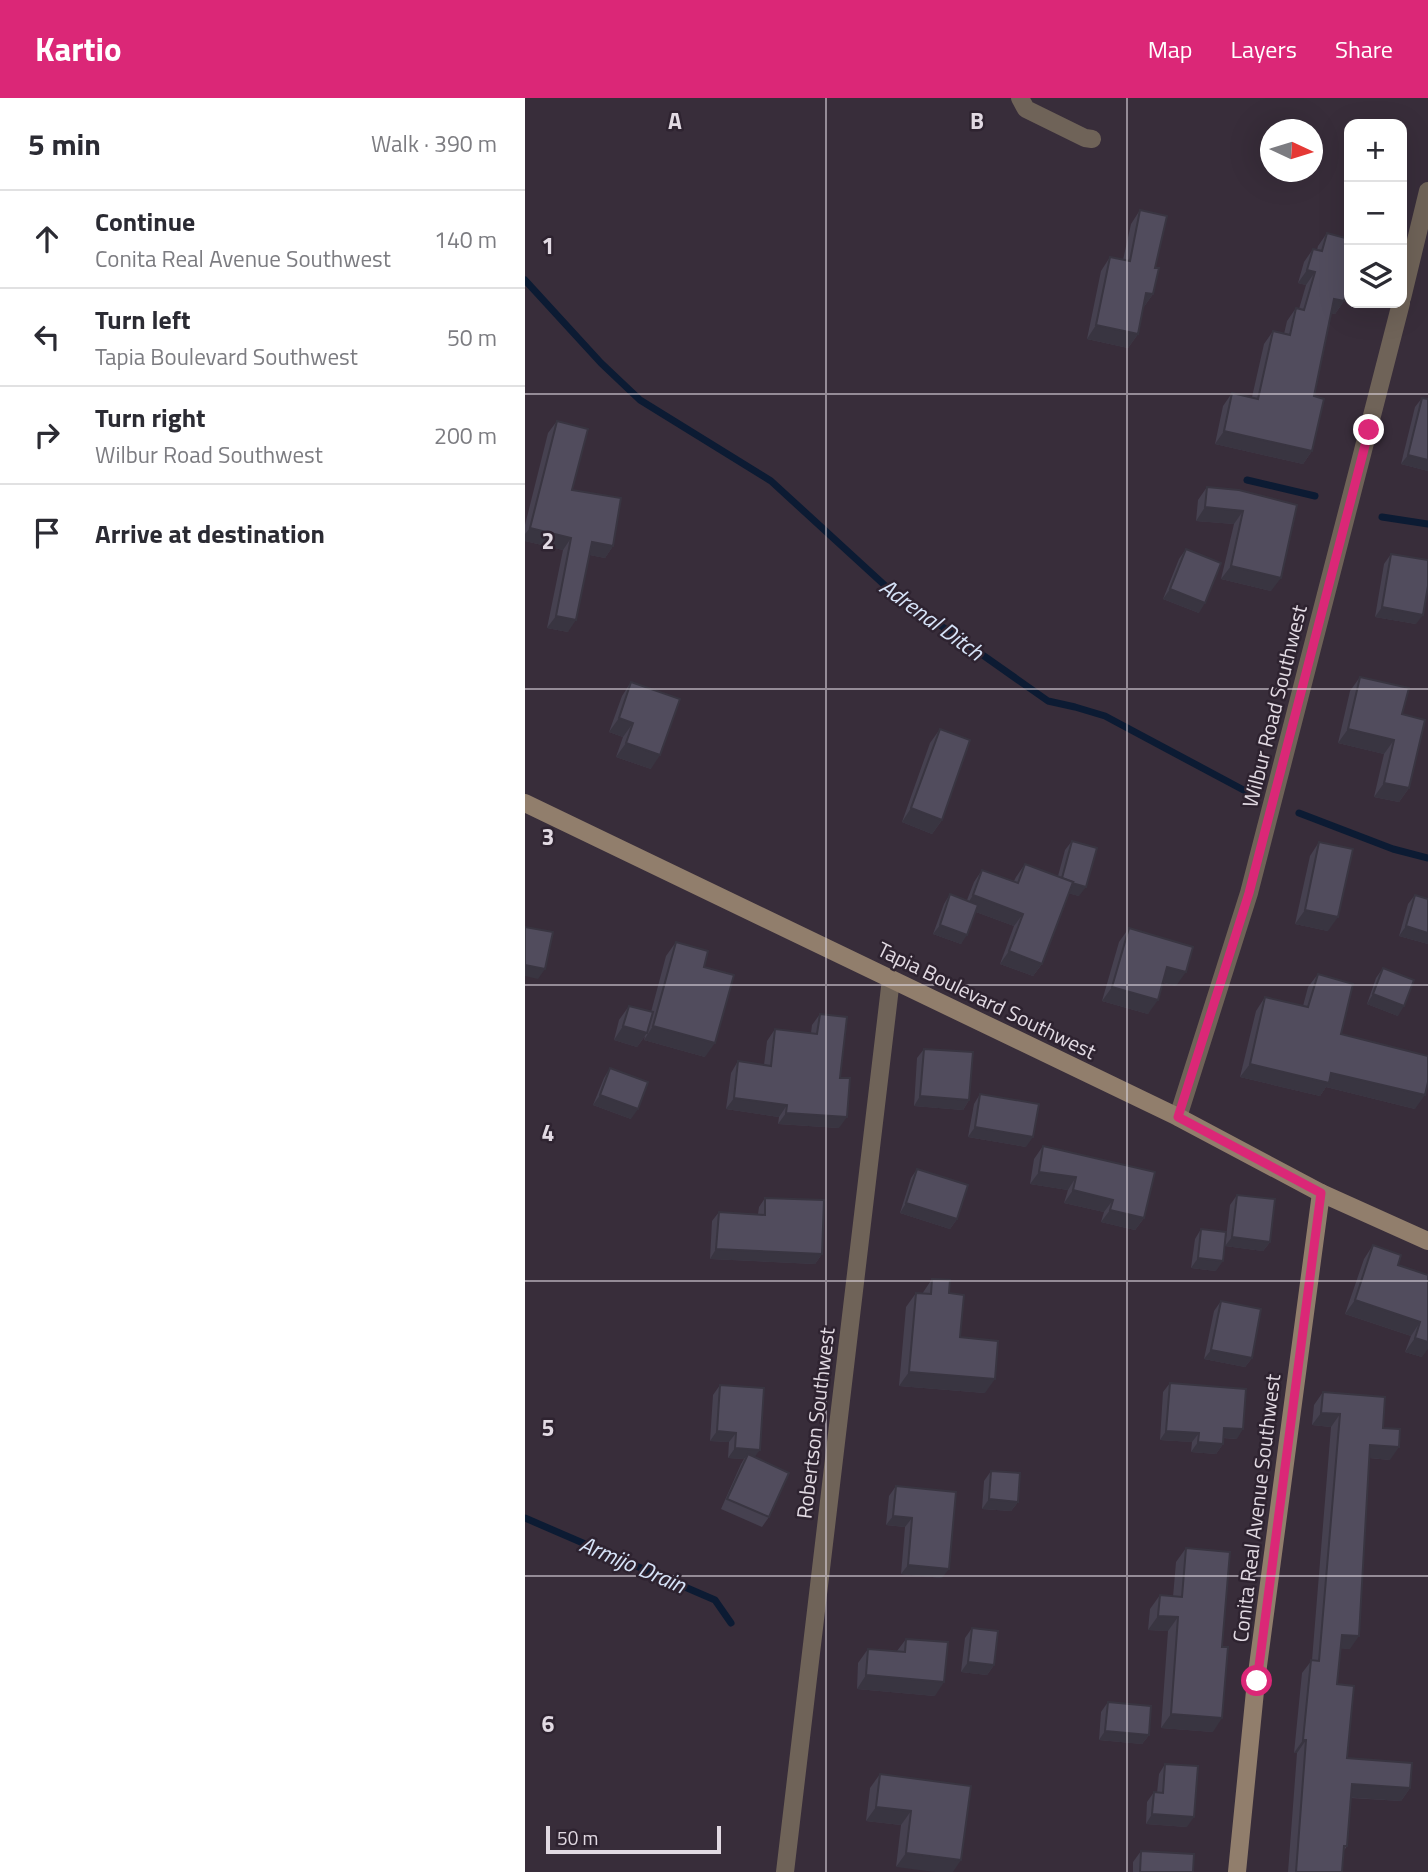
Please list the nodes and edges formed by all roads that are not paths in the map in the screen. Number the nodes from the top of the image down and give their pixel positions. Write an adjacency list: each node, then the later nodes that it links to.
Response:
1 (1020, 98): 2 (street)
2 (1091, 139)
3 (1428, 191): 4 (street, Wilbur Road Southwest)
4 (1407, 276)
5 (1399, 308): 8 (street, Wilbur Road Southwest)
6 (525, 803): 7 (street, Tapia Boulevard Southwest)
7 (891, 979): 8 (street, Tapia Boulevard Southwest); 11 (street, Robertson Southwest)
8 (1178, 1117): 9 (street, Tapia Boulevard Southwest)
9 (1321, 1193): 10 (street, Tapia Boulevard Southwest); 12 (street, Conita Real Avenue Southwest)
10 (1428, 1241)
11 (785, 1872)
12 (1237, 1872)

